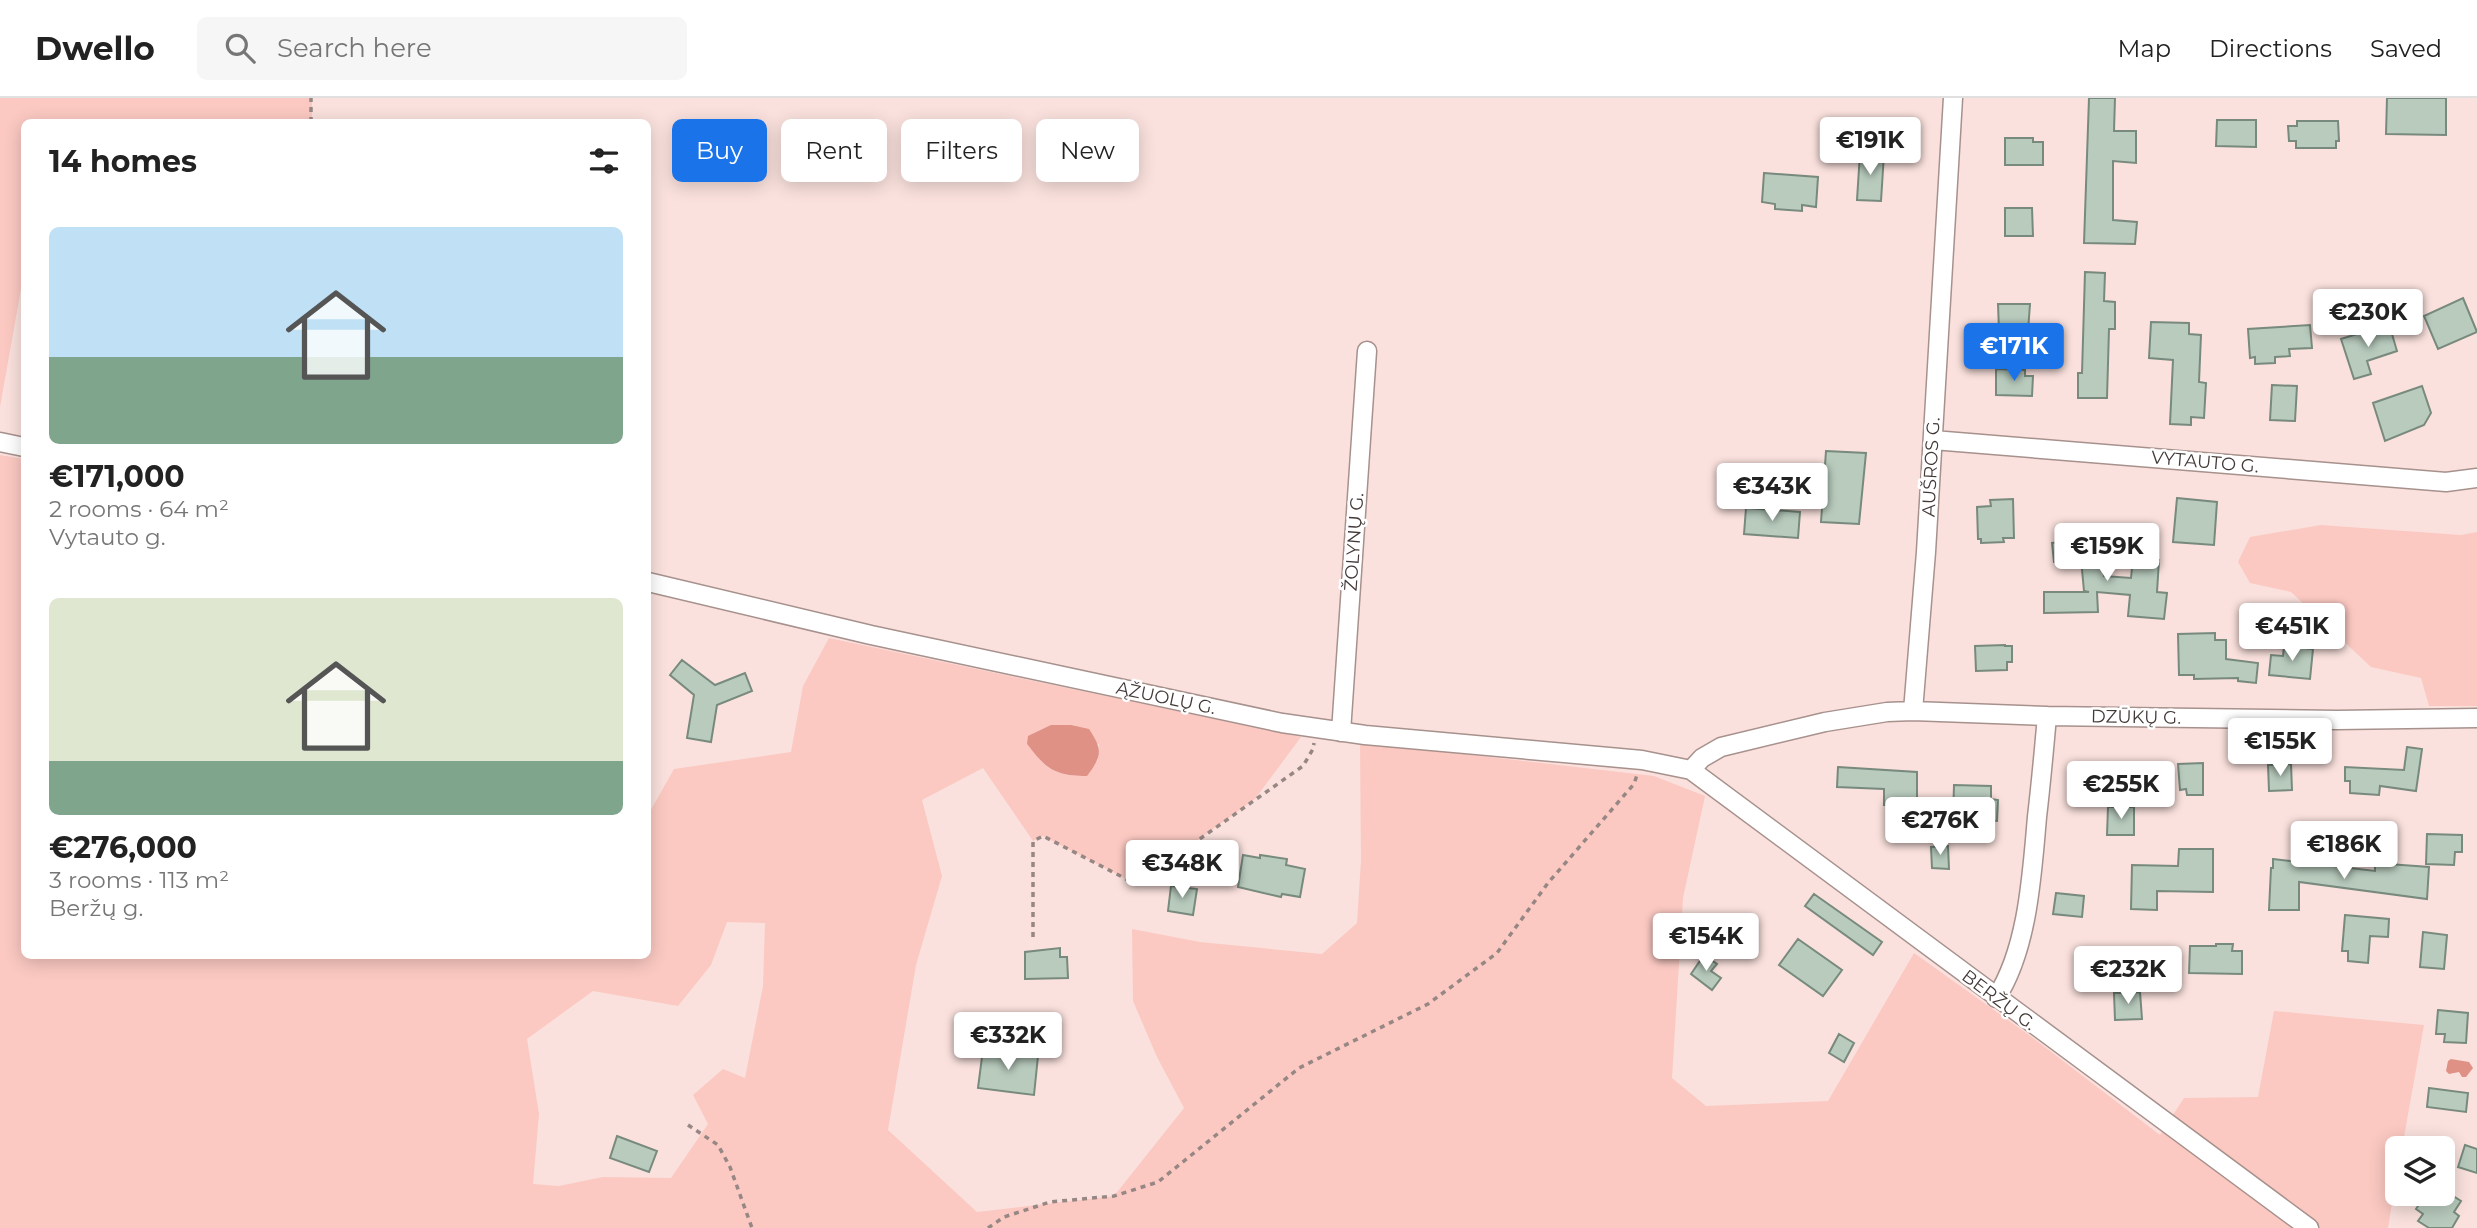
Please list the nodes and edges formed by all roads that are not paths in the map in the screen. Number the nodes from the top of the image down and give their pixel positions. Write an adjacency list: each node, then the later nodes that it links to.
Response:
1 (1954, 98): 3 (street, AUŠROS G.)
2 (1367, 351): 11 (street, ŽOLYNŲ G.)
3 (1933, 440): 6 (street, VYTAUTO G.); 8 (street, AUŠROS G.)
4 (0, 442): 5 (street)
5 (21, 446)
6 (2477, 478)
7 (651, 583): 11 (street, ĄŽUOLŲ G.)
8 (1913, 711): 9 (street, DZŪKŲ G.); 12 (street, DZŪKŲ G.)
9 (2047, 716): 10 (street, DZŪKŲ G.); 13 (street)
10 (2477, 719)
11 (1341, 732): 12 (street, ĄŽUOLŲ G.)
12 (1691, 770): 13 (street, BERŽŲ G.)
13 (1996, 998): 14 (street, BERŽŲ G.)
14 (2309, 1228)

